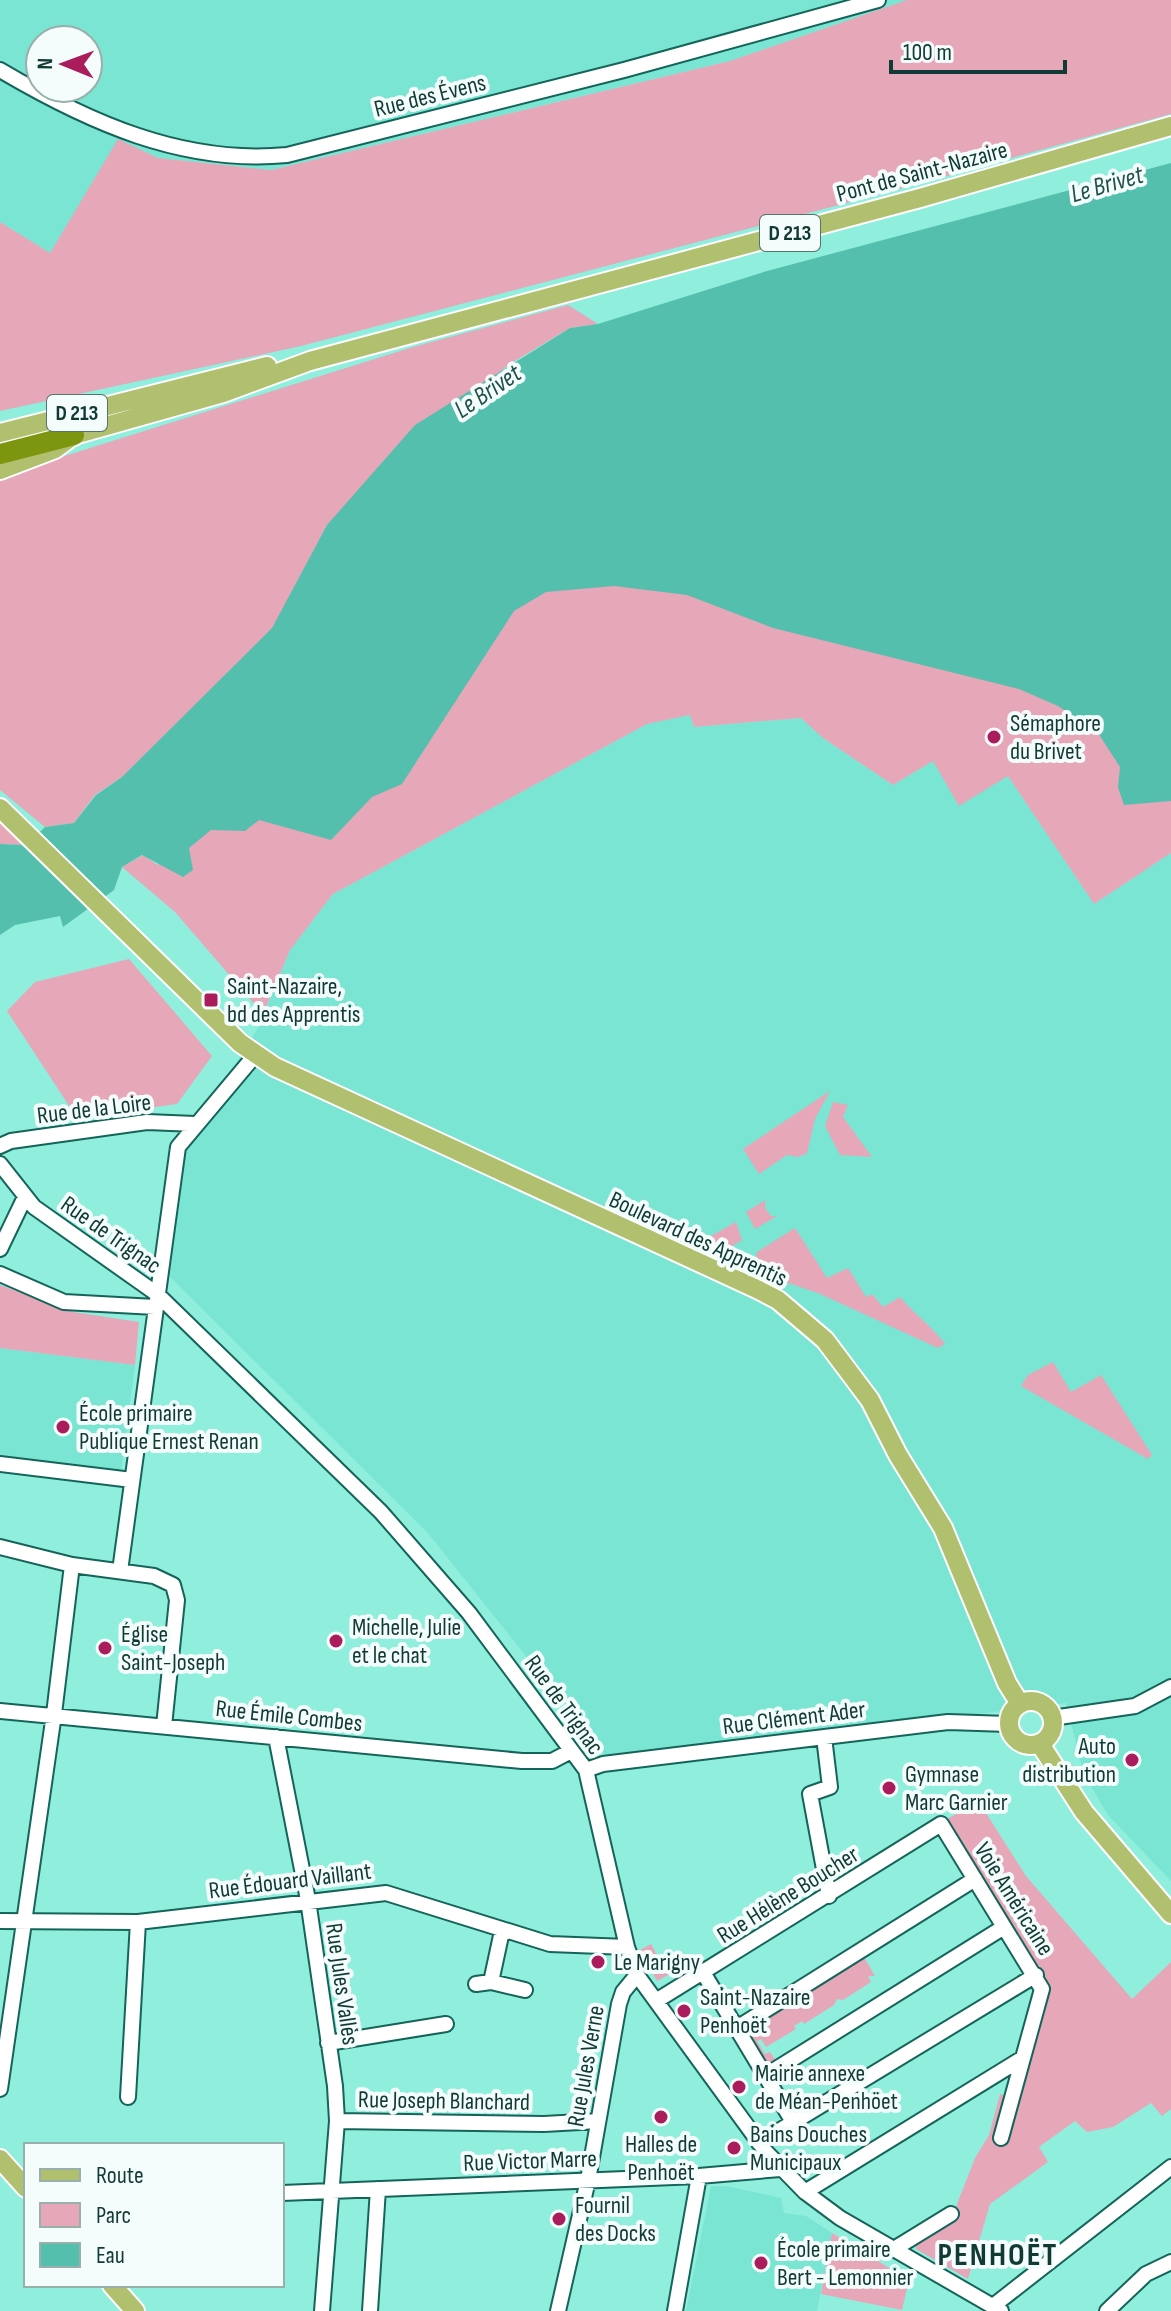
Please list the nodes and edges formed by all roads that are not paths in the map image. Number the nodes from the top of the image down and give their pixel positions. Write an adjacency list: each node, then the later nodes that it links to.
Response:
1 (878, 0): 2 (street, Rue des Évens)
2 (0, 70)
3 (1171, 126): 4 (main road, Pont de Saint-Nazaire / D 213)
4 (310, 361): 5 (main road, D 213); 6 (main road, D 213)
5 (0, 433)
6 (74, 435): 7 (highway, D 213); 8 (main road)
7 (0, 454)
8 (0, 470)
9 (4, 812): 10 (main road, Boulevard des Apprentis)
10 (256, 1054): 11 (street); 24 (main road, Boulevard des Apprentis)
11 (195, 1124): 12 (street, Rue de la Loire); 17 (street)
12 (0, 1146)
13 (0, 1164): 14 (street, Rue de Trignac)
14 (25, 1197): 15 (street); 17 (street, Rue de Trignac)
15 (0, 1249)
16 (0, 1274): 17 (street)
17 (156, 1300): 19 (street); 33 (street, Rue de Trignac)
18 (0, 1464): 19 (street)
19 (132, 1480): 22 (street)
20 (0, 1547): 21 (street)
21 (72, 1565): 22 (street); 26 (street)
22 (120, 1571): 29 (street)
23 (1171, 1687): 27 (street)
24 (1020, 1704): 27 (main road); 28 (main road)
25 (0, 1711): 26 (street, Rue Émile Combes)
26 (54, 1714): 29 (street, Rue Émile Combes); 42 (street)
27 (1052, 1718): 32 (main road)
28 (1008, 1724): 31 (street, Rue Clément Ader); 32 (main road)
29 (164, 1726): 30 (street, Rue Émile Combes)
30 (276, 1737): 33 (street, Rue Émile Combes); 38 (street, Rue Jules Vallès)
31 (824, 1737): 34 (street, Rue Clément Ader); 37 (street)
32 (1040, 1744): 39 (main road)
33 (571, 1751): 34 (street, Rue de Trignac)
34 (586, 1770): 45 (street, Rue de Trignac)
35 (941, 1824): 36 (street, Voie Américaine); 37 (street, Rue Hélène Boucher)
36 (975, 1879): 43 (street, Voie Américaine); 52 (street)
37 (829, 1896): 46 (street, Rue Hélène Boucher)
38 (308, 1900): 41 (street, Rue Édouard Vaillant); 44 (street, Rue Édouard Vaillant); 53 (street, Rue Jules Vallès)
39 (1171, 1914)
40 (0, 1921): 42 (street, Rue Édouard Vaillant)
41 (138, 1922): 42 (street, Rue Édouard Vaillant); 57 (street)
42 (25, 1923): 56 (street)
43 (1004, 1927): 48 (street, Voie Américaine); 55 (street)
44 (502, 1931): 45 (street, Rue Édouard Vaillant); 49 (street)
45 (627, 1947): 47 (street, Rue de Trignac)
46 (704, 1974): 50 (street, Rue Hélène Boucher); 52 (street)
47 (637, 1975): 50 (street, Rue de Trignac); 59 (street, Rue Jules Verne)
48 (1036, 1975): 54 (street, Voie Américaine); 60 (street)
49 (525, 1990)
50 (656, 2001): 62 (street, Rue de Trignac)
51 (446, 2024): 53 (street)
52 (737, 2028): 55 (street)
53 (328, 2043): 58 (street, Rue Jules Vallès)
54 (1023, 2058): 61 (street, Voie Américaine); 71 (street)
55 (765, 2076): 60 (street)
56 (0, 2089)
57 (128, 2097)
58 (337, 2121): 59 (street, Rue Joseph Blanchard); 70 (street, Rue Jules Vallès)
59 (598, 2121): 67 (street, Rue Jules Verne)
60 (793, 2122): 62 (street)
61 (1001, 2138)
62 (759, 2143): 65 (street, Rue de Trignac)
63 (1, 2160): 68 (main road)
64 (1171, 2167): 77 (street)
65 (780, 2169): 66 (street, Rue Victor Marre); 71 (street, Rue de Trignac)
66 (699, 2176): 67 (street, Rue Victor Marre); 82 (street)
67 (588, 2180): 69 (street, Rue Victor Marre); 81 (street, Rue Jules Verne)
68 (24, 2186)
69 (378, 2189): 70 (street, Rue Victor Marre); 80 (street)
70 (330, 2191): 72 (street, Rue Victor Marre); 79 (street, Rue Jules Vallès)
71 (805, 2192): 74 (street, Rue de Trignac)
72 (284, 2193)
73 (951, 2214): 74 (street)
74 (894, 2249): 77 (street, Rue de Trignac)
75 (1171, 2262): 83 (street)
76 (114, 2287): 78 (main road)
77 (997, 2309)
78 (135, 2311)
79 (322, 2311)
80 (370, 2311)
81 (558, 2311)
82 (675, 2311)
83 (1107, 2311)

